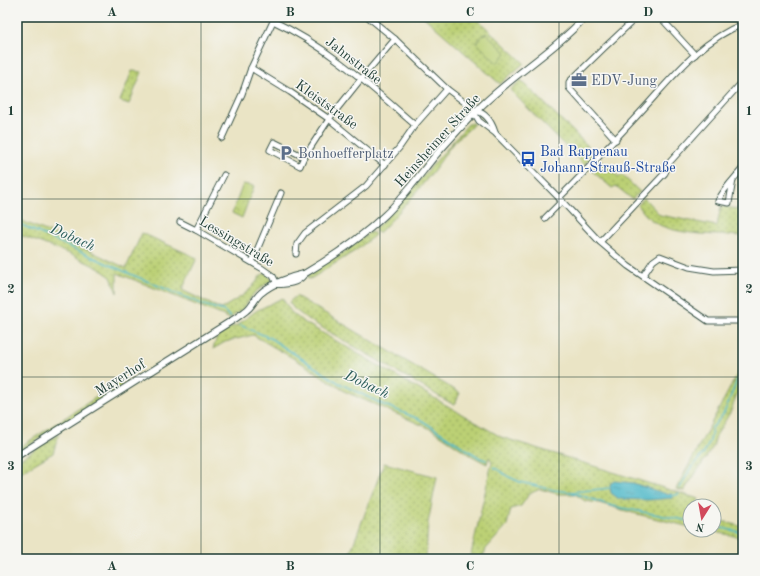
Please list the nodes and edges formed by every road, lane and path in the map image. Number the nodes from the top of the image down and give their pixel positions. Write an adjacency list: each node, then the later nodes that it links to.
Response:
1 (368, 17): 7 (street)
2 (585, 17): 13 (street, Heinsheimer Straße)
3 (637, 17): 18 (street)
4 (660, 17): 8 (street)
5 (274, 19): 9 (street); 10 (street, Jahnstraße)
6 (743, 24): 8 (street)
7 (396, 39): 10 (street); 12 (street)
8 (695, 55): 18 (street)
9 (251, 68): 14 (street, Kleiststraße); 17 (street)
10 (361, 79): 14 (street); 15 (street, Jahnstraße)
11 (743, 81): 29 (street)
12 (447, 90): 13 (street); 15 (street)
13 (476, 111): 16 (street); 16 (street); 34 (street, Heinsheimer Straße)
14 (329, 119): 19 (street); 20 (street, Kleiststraße)
15 (415, 125): 20 (street)
16 (495, 133): 25 (street)
17 (222, 138)
18 (616, 140): 25 (street)
19 (304, 157): 19 (street)
20 (385, 165): 30 (street)
21 (743, 168): 23 (street)
22 (224, 175): 28 (street)
23 (733, 180)
24 (281, 193): 31 (street)
25 (560, 200): 26 (street); 29 (street)
26 (546, 218)
27 (180, 222): 28 (street, Lessingstraße)
28 (196, 230): 31 (street, Lessingstraße)
29 (600, 242): 33 (street)
30 (296, 254)
31 (252, 262): 34 (street, Lessingstraße)
32 (743, 270): 33 (street)
33 (643, 276): 36 (street)
34 (277, 284): 35 (street, Heinsheimer Straße)
35 (236, 318): 37 (street, Mayerhof)
36 (743, 321)
37 (17, 456)

